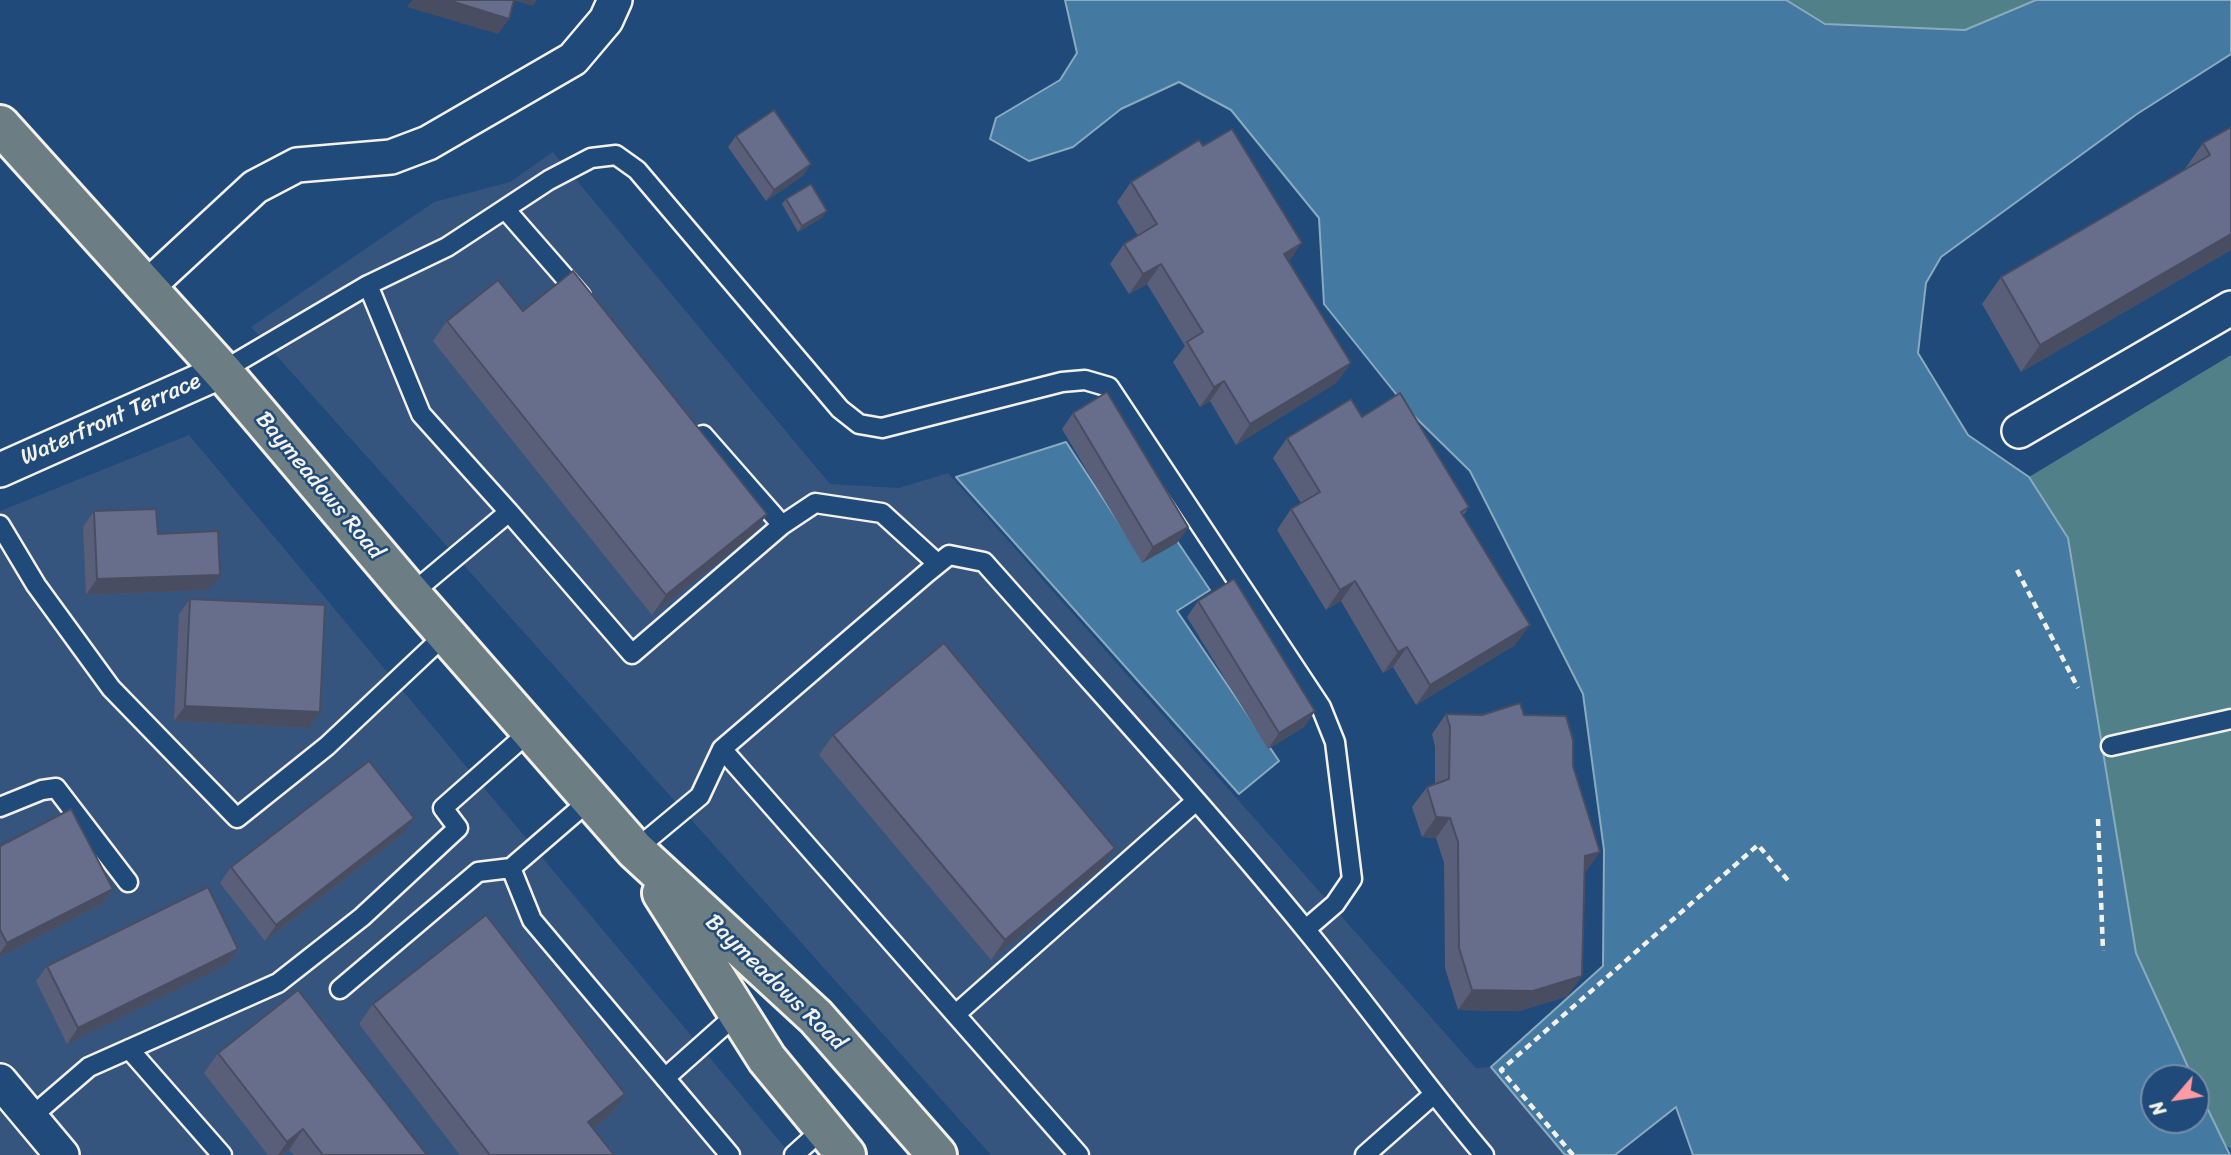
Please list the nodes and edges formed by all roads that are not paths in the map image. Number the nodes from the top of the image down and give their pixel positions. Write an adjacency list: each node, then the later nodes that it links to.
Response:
1 (615, 0): 5 (street)
2 (0, 125): 5 (main road, Baymeadows Road)
3 (505, 209): 4 (lane); 7 (lane); 28 (lane)
4 (368, 285): 8 (lane); 12 (lane)
5 (147, 287): 8 (main road, Baymeadows Road)
6 (2231, 308): 10 (street)
7 (594, 311)
8 (222, 371): 11 (street, Waterfront Terrace); 16 (main road, Baymeadows Road)
9 (693, 423): 14 (lane)
10 (2019, 431)
11 (0, 470)
12 (509, 512): 14 (lane); 16 (lane)
13 (0, 525): 17 (lane)
14 (782, 525): 15 (lane)
15 (938, 564): 21 (lane); 23 (lane)
16 (411, 594): 17 (main road, Baymeadows Road)
17 (446, 634): 19 (main road, Baymeadows Road)
18 (2231, 719): 20 (lane)
19 (530, 732): 22 (main road, Baymeadows Road); 32 (lane)
20 (2111, 746)
21 (722, 749): 25 (lane); 31 (lane)
22 (590, 799): 25 (main road, Baymeadows Road); 26 (lane)
23 (1196, 801): 28 (lane); 31 (lane)
24 (0, 807): 27 (lane)
25 (635, 850): 30 (main road, Baymeadows Road); 42 (main road, Baymeadows Road)
26 (511, 868): 29 (lane); 33 (lane)
27 (128, 882)
28 (1306, 929): 35 (lane)
29 (340, 989)
30 (738, 1013): 33 (lane); 37 (main road, Baymeadows Road)
31 (957, 1013): 43 (lane)
32 (129, 1049): 36 (lane); 39 (lane)
33 (665, 1077): 40 (lane)
34 (0, 1080): 36 (street)
35 (1433, 1095): 44 (lane); 45 (lane)
36 (31, 1117): 38 (street)
37 (835, 1142): 41 (lane)
38 (62, 1155)
39 (222, 1155)
40 (730, 1155)
41 (794, 1155)
42 (937, 1155)
43 (1079, 1155)
44 (1365, 1155)
45 (1484, 1155)

